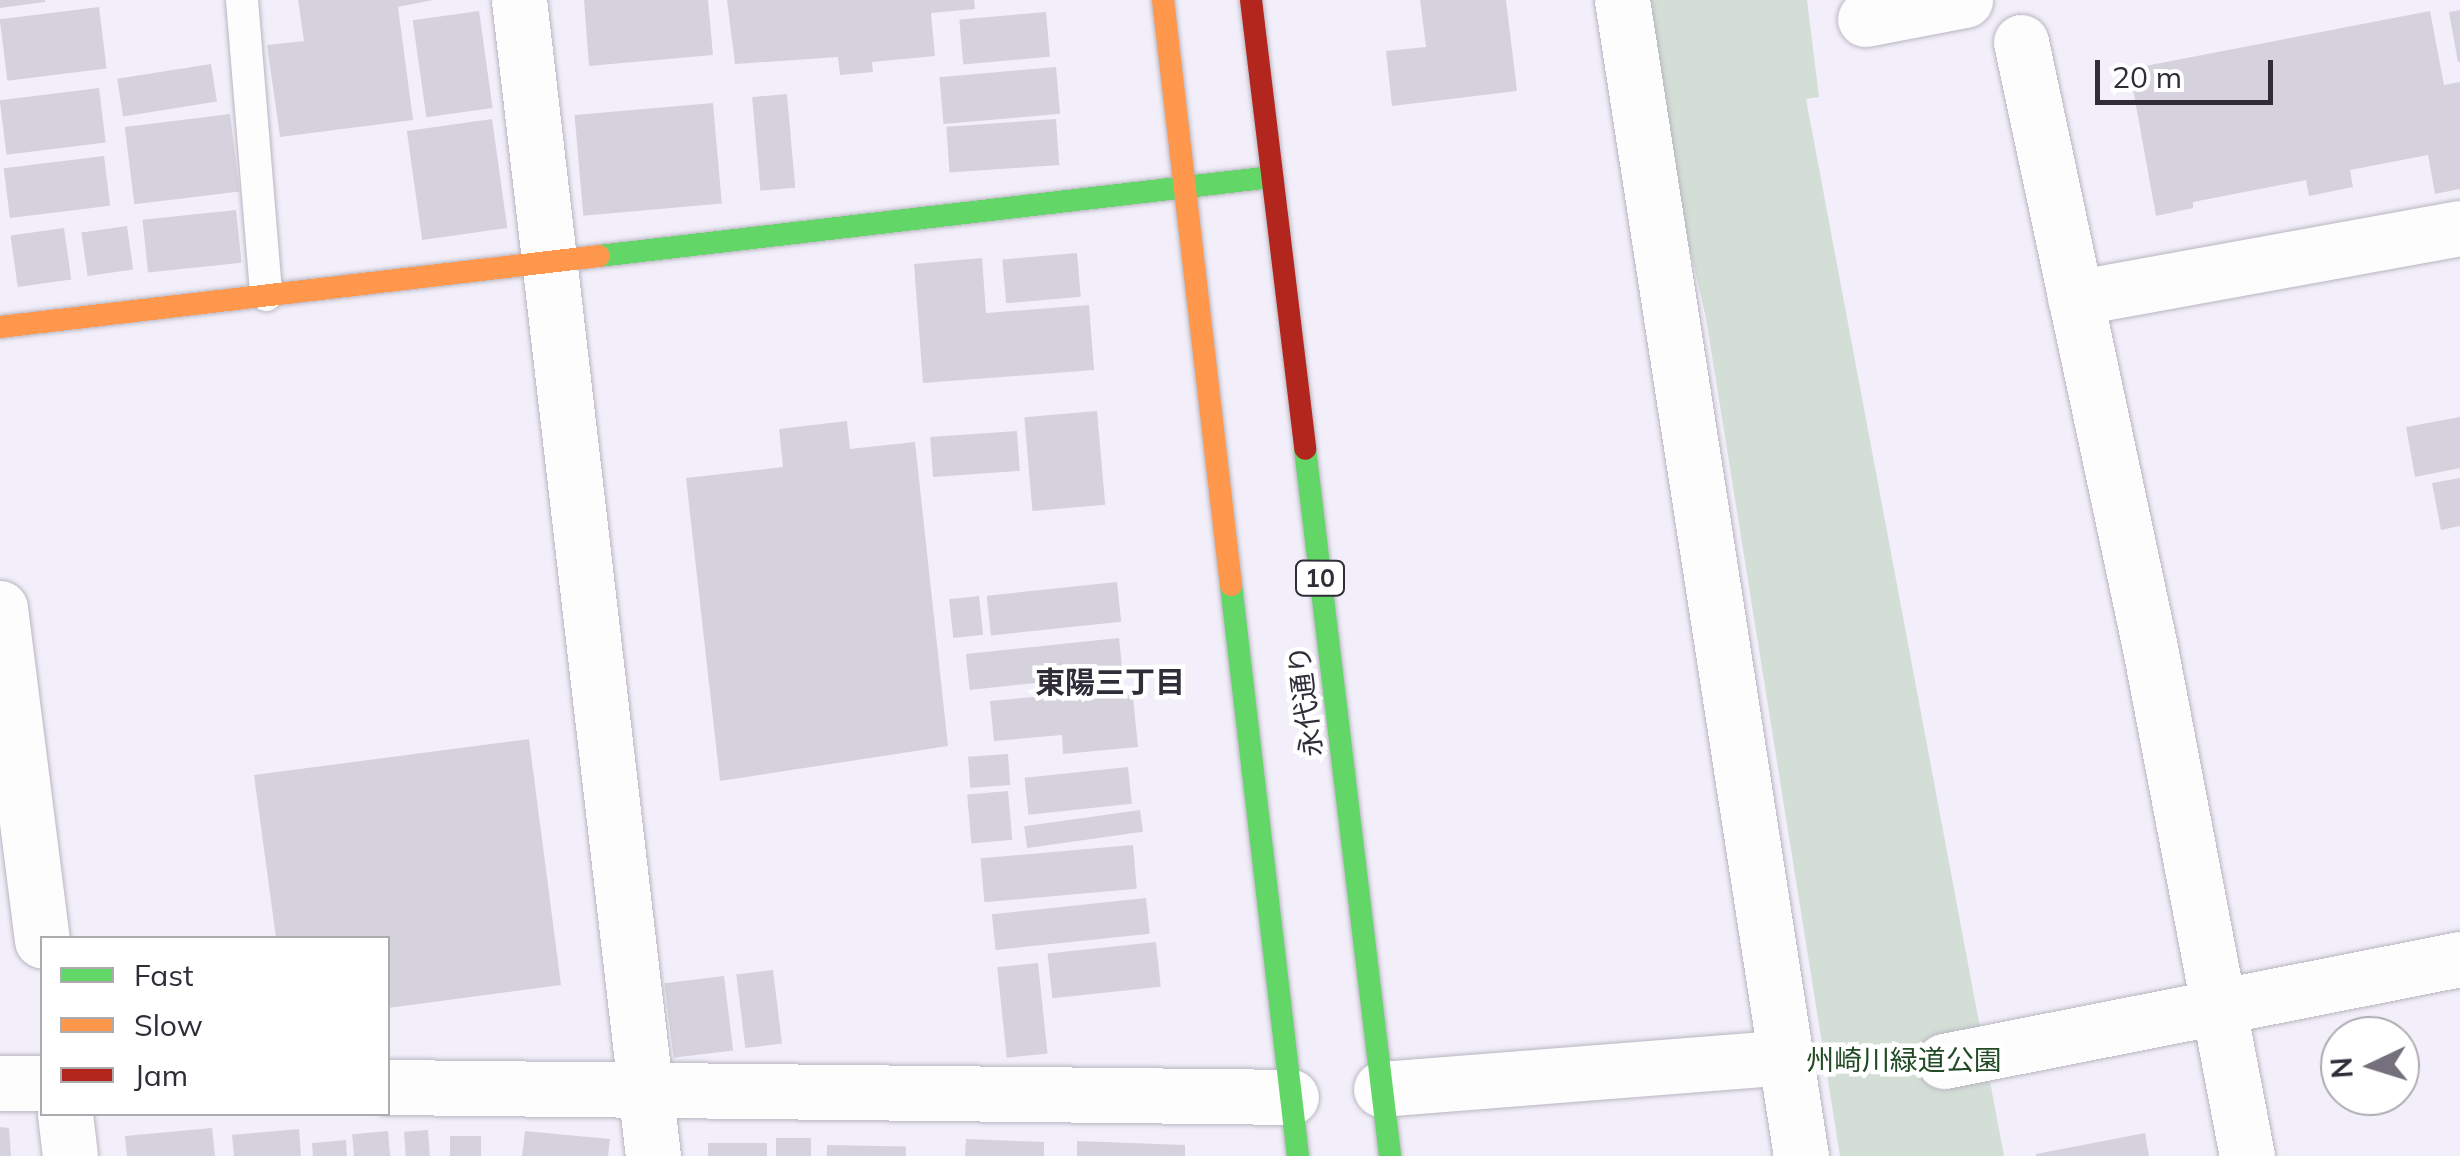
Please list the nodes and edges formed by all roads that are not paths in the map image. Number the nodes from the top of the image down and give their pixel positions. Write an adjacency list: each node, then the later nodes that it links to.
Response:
1 (242, 0): 13 (lane)
2 (519, 0): 12 (street)
3 (1163, 0): 10 (main road)
4 (1252, 0): 9 (main road, 永代通り / 10)
5 (1622, 0): 20 (street)
6 (1965, 0): 7 (street)
7 (1864, 19)
8 (2021, 42): 14 (street)
9 (1272, 177): 10 (main road); 25 (main road, 永代通り / 10)
10 (1185, 187): 12 (main road); 27 (main road)
11 (2460, 228): 14 (street)
12 (552, 262): 13 (main road); 26 (street)
13 (266, 296): 15 (main road)
14 (2075, 298): 19 (street)
15 (0, 327)
16 (0, 608): 17 (street)
17 (41, 936)
18 (2460, 959): 19 (street)
19 (2218, 1006): 21 (street); 34 (street)
20 (1785, 1057): 25 (street); 33 (street)
21 (1944, 1062)
22 (0, 1082): 23 (street)
23 (40, 1083)
24 (390, 1087): 26 (street)
25 (1381, 1089): 32 (main road, 永代通り / 10)
26 (645, 1090): 27 (street); 30 (street)
27 (1291, 1098): 31 (main road)
28 (64, 1116): 29 (street)
29 (70, 1156)
30 (653, 1156)
31 (1298, 1156)
32 (1390, 1156)
33 (1801, 1156)
34 (2246, 1156)

